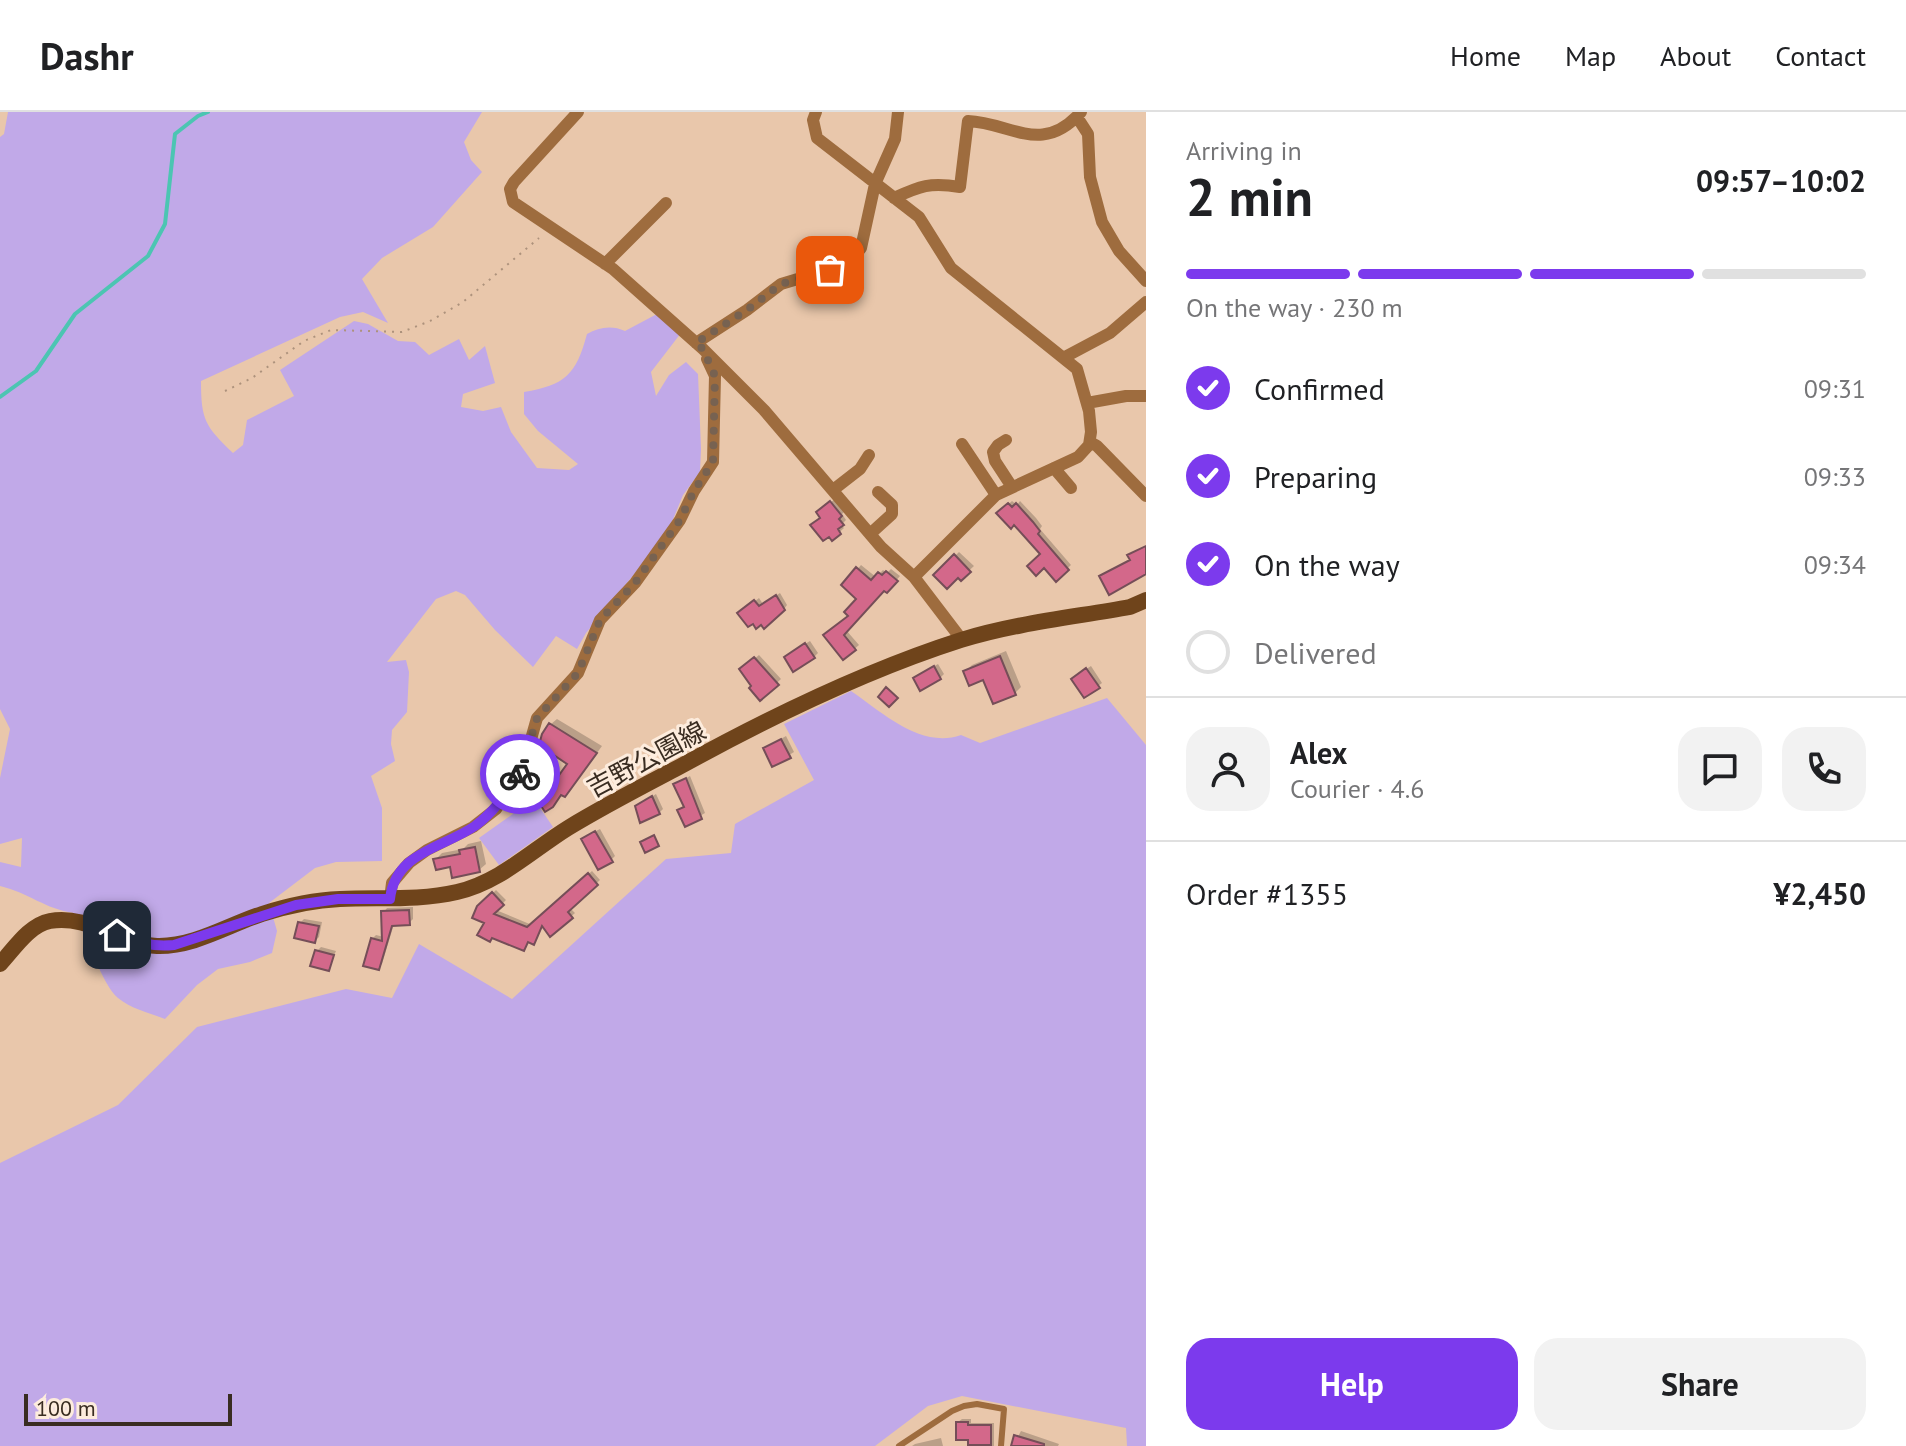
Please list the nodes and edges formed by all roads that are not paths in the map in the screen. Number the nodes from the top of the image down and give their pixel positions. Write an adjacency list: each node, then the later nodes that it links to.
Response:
1 (578, 112): 8 (street)
2 (816, 112): 5 (street)
3 (898, 112): 5 (street)
4 (1079, 114): 6 (street); 9 (street)
5 (875, 184): 6 (street); 11 (street)
6 (894, 198): 12 (street)
7 (666, 203): 8 (street)
8 (605, 264): 11 (street)
9 (1146, 281)
10 (1146, 302): 12 (street)
11 (699, 346): 22 (street); 30 (street)
12 (1063, 358): 14 (street)
13 (1146, 396): 14 (street)
14 (1087, 403): 16 (street)
15 (1006, 440): 20 (street)
16 (1090, 442): 19 (street); 25 (street)
17 (962, 444): 24 (street)
18 (869, 455): 22 (street)
19 (1054, 468): 20 (street); 21 (street)
20 (1012, 487): 24 (street)
21 (1071, 488)
22 (833, 490): 26 (street)
23 (878, 492): 26 (street)
24 (996, 495): 27 (street)
25 (1146, 496)
26 (870, 534): 27 (street)
27 (914, 577): 29 (street)
28 (1146, 600): 29 (main road, 吉野公園線)
29 (962, 640): 30 (main road, 吉野公園線)
30 (390, 899): 31 (main road, 吉野公園線)
31 (0, 964)
32 (899, 1446): 33 (lane)
33 (1001, 1446)

